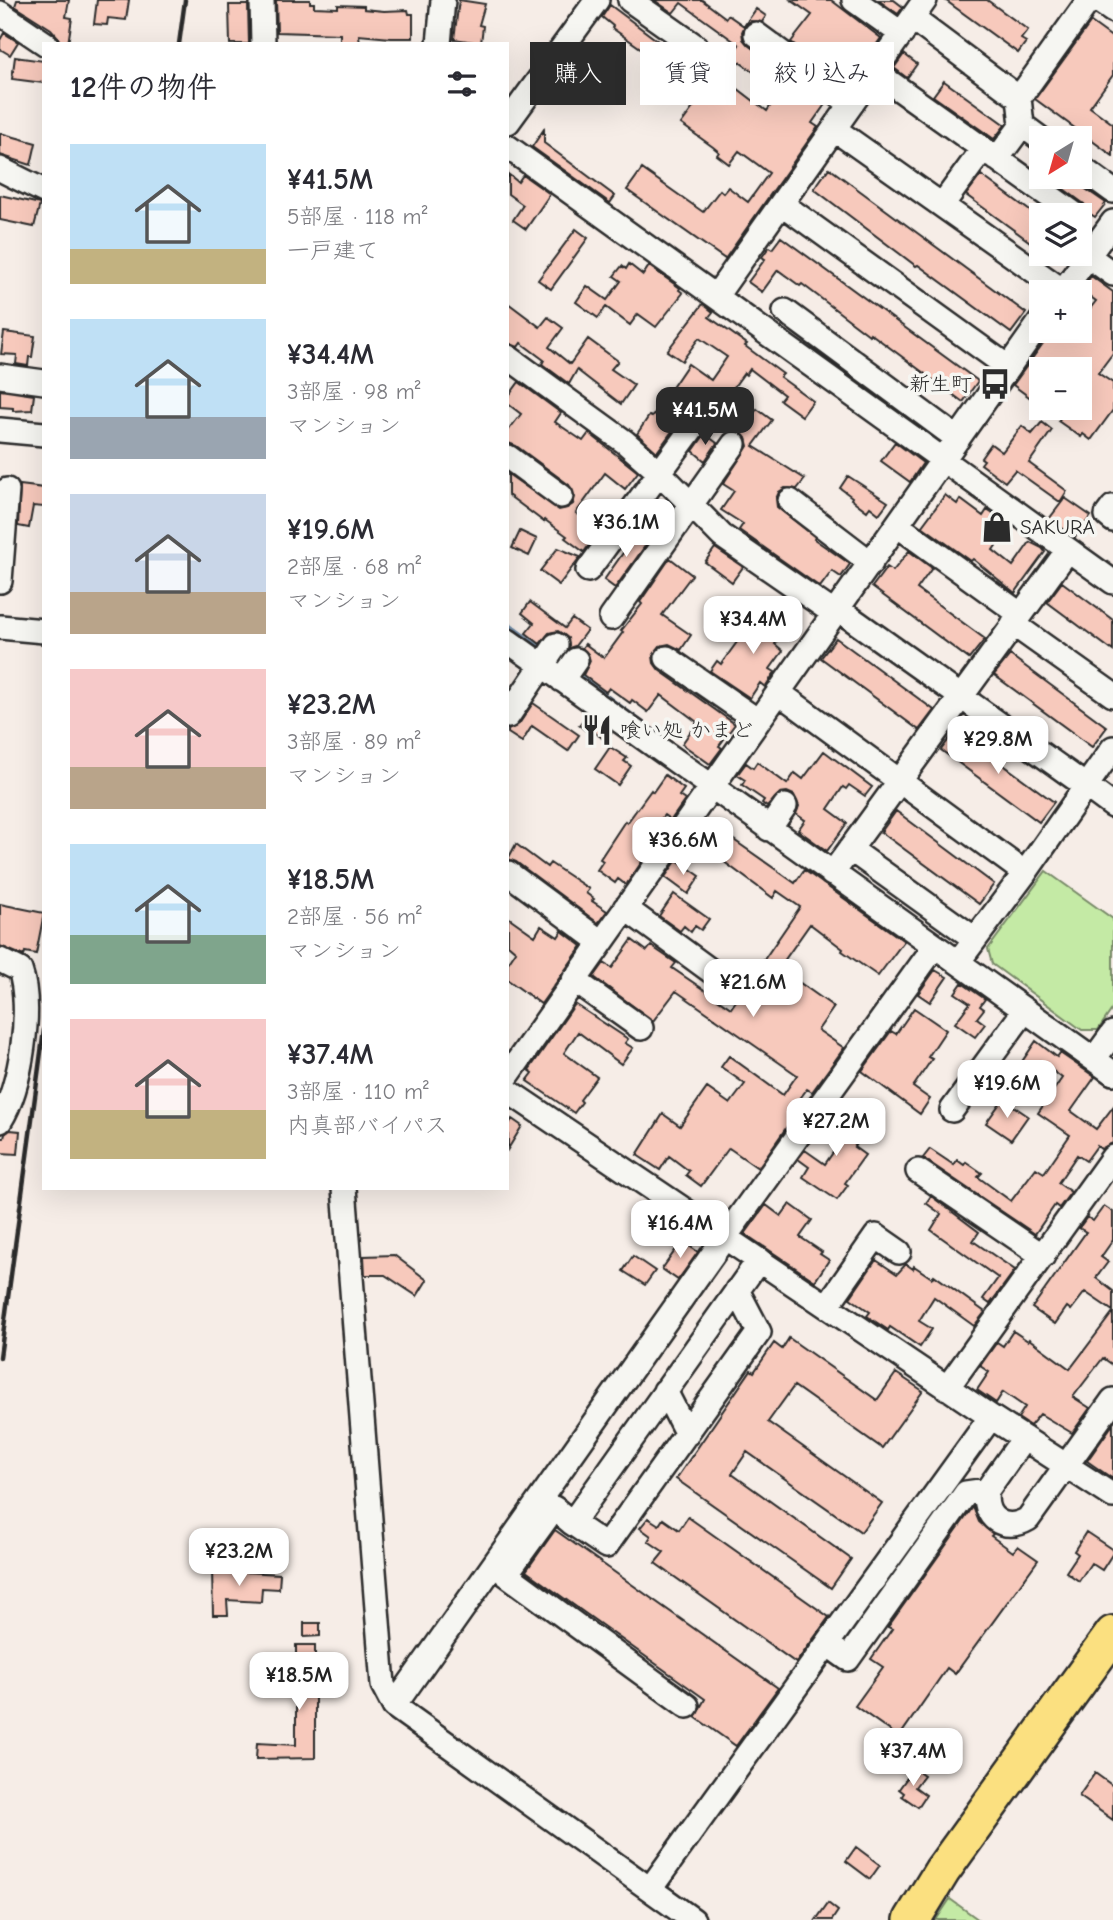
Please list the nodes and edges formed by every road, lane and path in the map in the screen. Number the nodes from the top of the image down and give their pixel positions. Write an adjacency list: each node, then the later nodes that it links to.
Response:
1 (262, 0): 13 (street)
2 (443, 0): 14 (street)
3 (597, 0): 21 (street)
4 (630, 0): 15 (street)
5 (854, 0): 10 (street)
6 (1089, 0): 19 (street)
7 (1097, 0): 8 (street)
8 (1113, 11)
9 (0, 13): 12 (street)
10 (913, 18): 17 (street); 19 (street)
11 (756, 34): 16 (street)
12 (43, 42)
13 (263, 42)
14 (439, 42)
15 (689, 42)
16 (767, 42)
17 (894, 44)
18 (894, 85): 26 (street)
19 (1019, 98): 22 (street)
20 (850, 105): 23 (street)
21 (509, 121)
22 (1022, 125): 24 (street); 26 (street)
23 (834, 129): 32 (street); 33 (street)
24 (1029, 130)
25 (509, 148): 39 (street)
26 (990, 154): 31 (street); 33 (street)
27 (0, 169): 29 (street)
28 (1092, 176): 30 (street)
29 (42, 190)
30 (1113, 191)
31 (1058, 203)
32 (782, 204): 39 (street); 43 (street)
33 (942, 205): 38 (street)
34 (1108, 229): 35 (street)
35 (1092, 251)
36 (1092, 259): 37 (street)
37 (1113, 274)
38 (1048, 280)
39 (716, 296): 52 (street)
40 (785, 311): 49 (street)
41 (1029, 338): 43 (street)
42 (509, 358): 53 (street)
43 (1008, 367): 49 (street)
44 (0, 376): 45 (street)
45 (42, 382)
46 (702, 415): 53 (street)
47 (0, 430): 48 (street)
48 (42, 434)
49 (958, 439): 52 (street)
50 (734, 444): 57 (street)
51 (509, 458): 55 (street)
52 (944, 459): 60 (street); 61 (street)
53 (660, 473): 57 (street); 63 (street)
54 (7, 490): 64 (street)
55 (561, 496)
56 (790, 501): 62 (street)
57 (692, 505): 66 (street); 67 (street)
58 (1113, 507): 59 (street)
59 (1113, 520)
60 (897, 526): 62 (street); 68 (street)
61 (1068, 550): 65 (street); 68 (street)
62 (871, 563): 66 (street)
63 (588, 570)
64 (0, 581)
65 (1113, 582)
66 (836, 611): 74 (street); 76 (street)
67 (611, 618)
68 (1017, 619): 75 (street); 76 (street)
69 (0, 627): 70 (street)
70 (42, 631)
71 (509, 641): 72 (street)
72 (549, 656): 77 (street); 82 (street)
73 (667, 658): 78 (street)
74 (778, 692): 78 (street); 80 (street)
75 (1113, 695)
76 (960, 696): 80 (street); 81 (street)
77 (509, 715)
78 (758, 721): 82 (street)
79 (1113, 748): 81 (street)
80 (900, 780): 84 (street); 85 (street)
81 (1086, 786): 83 (street); 85 (street)
82 (710, 787): 87 (street); 88 (street)
83 (1113, 806)
84 (850, 849): 87 (street); 89 (street)
85 (1025, 873): 89 (street)
86 (509, 874): 90 (street)
87 (832, 874): 91 (street)
88 (625, 908): 90 (street); 95 (street)
89 (975, 939): 93 (street)
90 (601, 942): 94 (street)
91 (935, 946): 93 (street); 108 (street)
92 (0, 960): 104 (street)
93 (958, 962): 96 (street)
94 (574, 980): 97 (street); 101 (street)
95 (726, 982)
96 (1025, 1010): 99 (street); 103 (street)
97 (641, 1028)
98 (1112, 1037): 99 (street)
99 (1094, 1059): 100 (street)
100 (1113, 1073)
101 (509, 1074)
102 (509, 1092): 108 (street)
103 (952, 1110)
104 (0, 1121)
105 (1113, 1157): 110 (street)
106 (918, 1171): 110 (street)
107 (344, 1190): 128 (street)
108 (725, 1237): 111 (street); 128 (street)
109 (899, 1252): 113 (street)
110 (1043, 1256): 114 (street)
111 (759, 1260): 112 (street); 113 (street)
112 (737, 1290): 115 (street); 118 (street)
113 (827, 1306): 114 (street)
114 (947, 1388): 117 (street)
115 (665, 1391): 118 (street); 123 (street)
116 (1113, 1400): 120 (street)
117 (991, 1417): 119 (street); 124 (street)
118 (687, 1434): 123 (street)
119 (1024, 1438): 120 (street); 121 (street)
120 (1067, 1466): 121 (street); 122 (street)
121 (987, 1490): 126 (street)
122 (1113, 1496)
123 (572, 1523): 129 (street)
124 (841, 1624): 126 (street); 127 (street)
125 (1113, 1634): 132 (highway)
126 (862, 1639): 127 (street)
127 (827, 1644): 130 (street)
128 (394, 1706): 130 (street)
129 (687, 1706)
130 (650, 1889): 131 (street)
131 (693, 1920)
132 (912, 1920)

